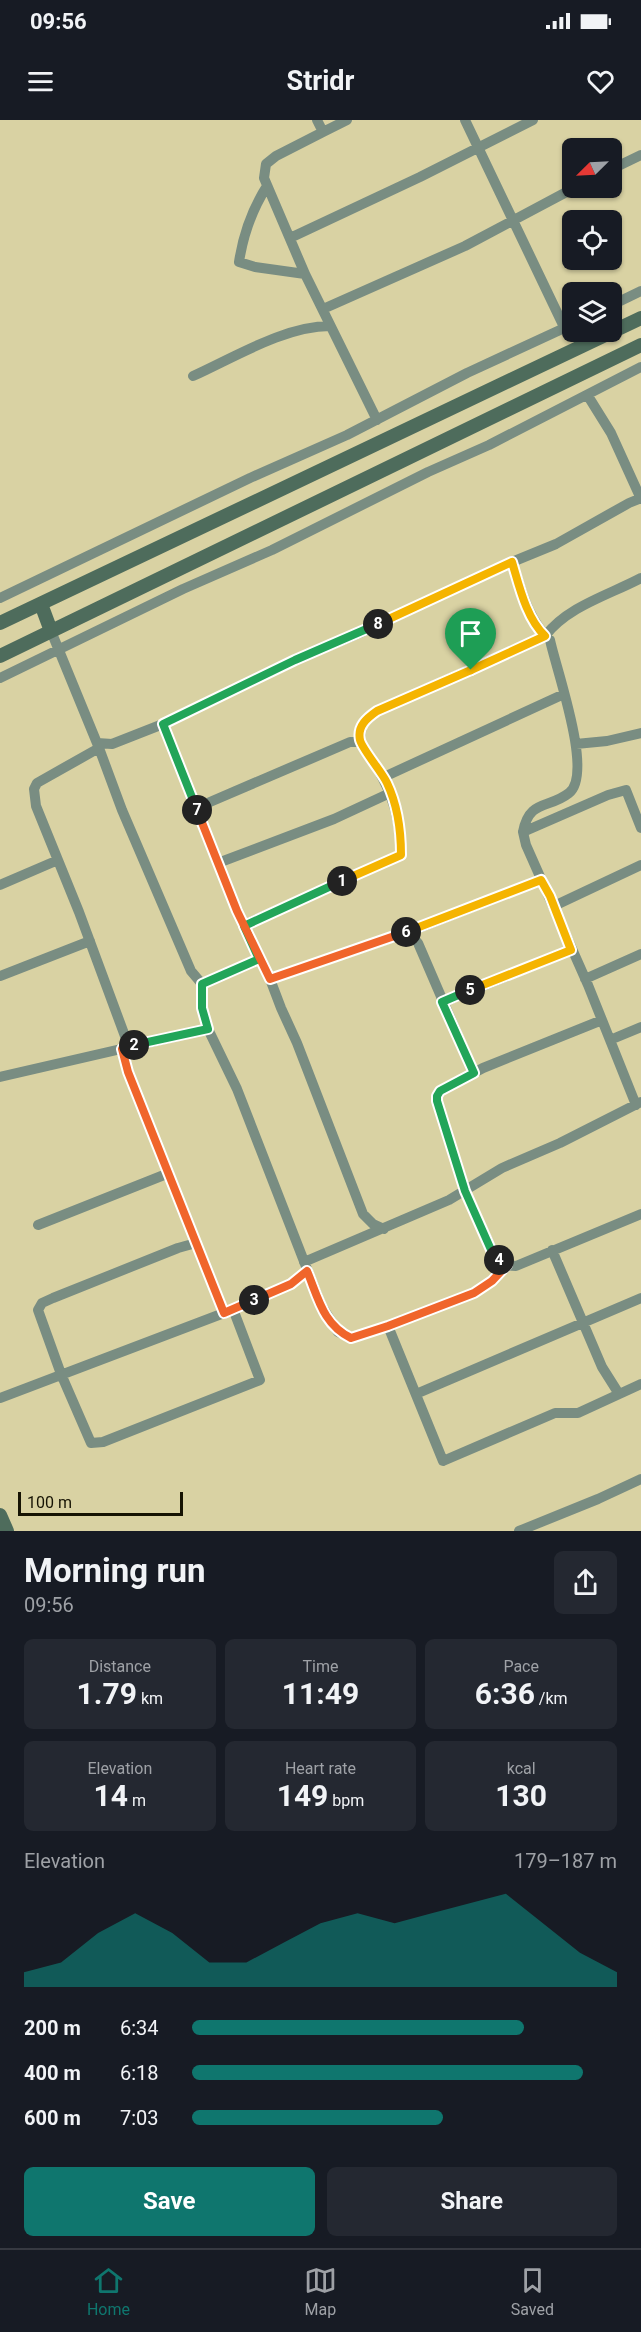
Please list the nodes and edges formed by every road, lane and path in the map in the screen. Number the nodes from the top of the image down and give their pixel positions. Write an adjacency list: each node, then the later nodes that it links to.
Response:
1 (317, 120): 5 (street)
2 (347, 120): 5 (street)
3 (465, 120): 6 (street)
4 (533, 120): 6 (street)
5 (323, 132): 9 (street)
6 (479, 147): 11 (street); 12 (street)
7 (641, 155): 8 (street)
8 (622, 164)
9 (267, 186): 12 (street); 13 (street)
10 (562, 195): 11 (street)
11 (514, 221): 16 (street); 17 (street)
12 (290, 238): 13 (street)
13 (305, 274): 16 (street)
14 (641, 291): 15 (street)
15 (622, 300)
16 (322, 309): 19 (street)
17 (562, 314)
18 (641, 318): 30 (street)
19 (330, 326): 23 (street); 25 (street)
20 (562, 330): 25 (street)
21 (641, 345): 32 (street)
22 (641, 367): 24 (street)
23 (193, 376)
24 (588, 396): 26 (street); 34 (street)
25 (377, 420): 29 (street)
26 (640, 495): 27 (street)
27 (512, 562): 33 (street); 38 (street)
28 (641, 578): 33 (street)
29 (0, 598)
30 (41, 604): 31 (street); 32 (street)
31 (0, 623)
32 (51, 631): 34 (street); 35 (street)
33 (545, 636): 37 (street); 40 (street)
34 (59, 650): 36 (street); 42 (street)
35 (0, 656)
36 (0, 678)
37 (564, 694): 41 (street); 43 (street)
38 (163, 724): 42 (street); 45 (street)
39 (641, 733): 41 (street)
40 (360, 742): 43 (street); 45 (street)
41 (576, 744): 47 (street)
42 (98, 745): 48 (street); 63 (street)
43 (384, 777): 44 (street)
44 (390, 793): 49 (street); 54 (street)
45 (196, 808): 49 (street)
46 (641, 828): 47 (street)
47 (523, 832): 51 (street)
48 (58, 860): 52 (street); 56 (street)
49 (218, 862): 54 (street)
50 (641, 865): 53 (street)
51 (541, 880): 53 (street); 55 (street)
52 (0, 885)
53 (554, 906): 57 (street)
54 (244, 926): 59 (street)
55 (408, 932): 61 (street); 64 (street)
56 (90, 941): 60 (street); 69 (street)
57 (571, 950): 62 (street); 64 (street)
58 (641, 954): 62 (street)
59 (259, 959): 61 (street); 63 (street)
60 (0, 976)
61 (270, 979): 77 (street)
62 (585, 979): 65 (street)
63 (202, 984): 67 (street)
64 (442, 1002): 70 (street)
65 (602, 1020): 68 (street); 70 (street)
66 (641, 1027): 68 (street)
67 (208, 1029): 69 (street); 81 (street)
68 (610, 1040): 72 (street)
69 (126, 1048): 71 (street); 73 (street)
70 (474, 1073): 74 (street)
71 (0, 1077)
72 (638, 1103): 74 (street)
73 (169, 1173): 76 (street); 78 (street)
74 (465, 1191): 77 (street); 80 (street)
75 (641, 1214): 79 (street)
76 (38, 1225)
77 (384, 1229): 81 (street)
78 (196, 1243): 83 (street); 86 (street)
79 (552, 1250): 80 (street); 84 (street)
80 (507, 1265): 85 (street)
81 (306, 1266): 83 (street); 85 (street)
82 (641, 1298): 84 (street)
83 (229, 1311): 86 (street); 86 (street)
84 (583, 1323): 88 (street); 89 (street)
85 (388, 1326): 89 (street)
86 (61, 1374): 90 (street)
87 (641, 1384): 88 (street)
88 (619, 1394): 89 (street)
89 (416, 1395)
90 (0, 1398)
91 (641, 1479): 94 (street)
92 (0, 1515): 93 (street)
93 (7, 1531)
94 (519, 1531)

